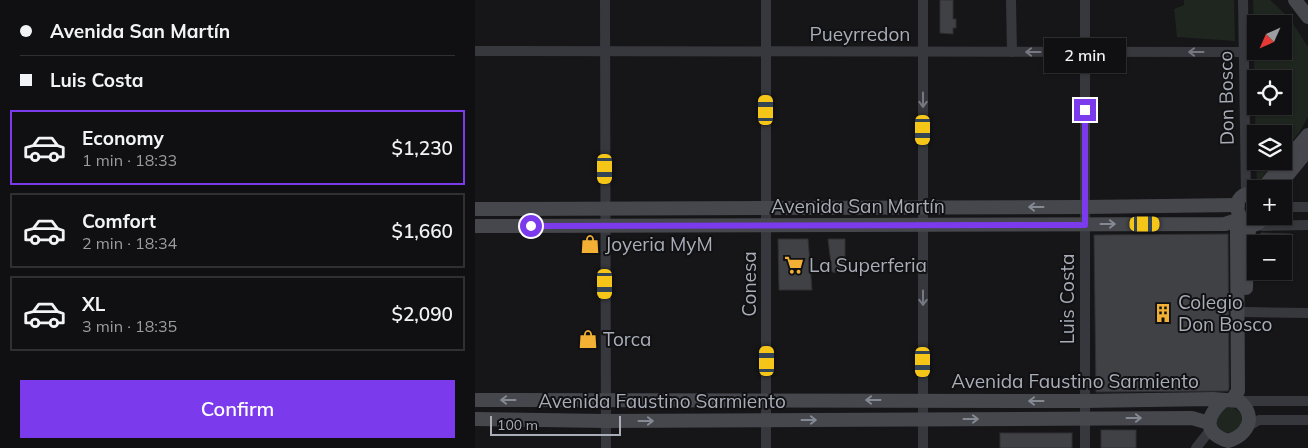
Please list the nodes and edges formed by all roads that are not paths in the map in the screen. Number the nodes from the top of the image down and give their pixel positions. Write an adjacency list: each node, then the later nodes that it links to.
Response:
1 (605, 0): 12 (street)
2 (766, 0): 13 (street, Conesa)
3 (923, 0): 14 (street)
4 (1011, 0): 15 (street)
5 (1085, 0): 16 (street, Luis Costa)
6 (1243, 0): 17 (street, Don Bosco)
7 (1295, 0): 10 (street)
8 (1302, 0): 9 (street)
9 (1308, 4)
10 (1308, 17)
11 (475, 51): 12 (street, Pueyrredon)
12 (605, 51): 13 (street, Pueyrredon); 25 (street)
13 (766, 51): 14 (street, Pueyrredon); 26 (street, Conesa)
14 (923, 51): 15 (street, Pueyrredon); 27 (street, one-way to 27)
15 (1011, 52): 16 (street, Pueyrredon, one-way to 15)
16 (1085, 52): 17 (street, Pueyrredon, one-way to 16); 23 (street, Luis Costa)
17 (1245, 52): 20 (street, Don Bosco)
18 (1308, 135): 21 (street)
19 (1308, 150): 22 (street)
20 (1248, 180)
21 (1270, 180)
22 (1283, 180)
23 (1085, 207): 27 (street, Avenida San Martín, one-way to 27); 30 (street, Avenida San Martín); 35 (street, Luis Costa)
24 (1292, 207): 28 (street)
25 (605, 208): 26 (street, Avenida San Martín); 29 (street, Avenida San Martín); 40 (street)
26 (767, 208): 27 (street, Avenida San Martín); 33 (street, Conesa)
27 (923, 208): 34 (street)
28 (1308, 208)
29 (475, 209)
30 (1247, 212)
31 (1247, 213): 35 (street, Avenida San Martín, one-way to 31)
32 (1247, 215): 48 (street, Don Bosco)
33 (767, 225): 34 (street, Avenida San Martín); 40 (street, Avenida San Martín); 45 (street, Conesa)
34 (923, 225): 35 (street, Avenida San Martín); 46 (street, one-way to 46)
35 (1085, 225): 47 (street, Luis Costa)
36 (1248, 225): 41 (street, Don Bosco)
37 (1263, 225): 38 (street, Avenida San Martín)
38 (1308, 225)
39 (475, 226): 40 (street, Avenida San Martín)
40 (605, 226): 44 (street)
41 (1246, 312): 42 (street); 48 (street, Don Bosco)
42 (1308, 313)
43 (475, 400): 44 (street, Avenida Faustino Sarmiento, one-way to 43)
44 (606, 400): 45 (street, Avenida Faustino Sarmiento); 55 (street)
45 (767, 400): 46 (street, Avenida Faustino Sarmiento, one-way to 45); 53 (street, Conesa)
46 (923, 401): 47 (street, Avenida Faustino Sarmiento, one-way to 46); 52 (street)
47 (1084, 401): 48 (street, Avenida Faustino Sarmiento); 51 (street, Luis Costa)
48 (1237, 401): 49 (street, Avenida Faustino Sarmiento); 56 (street, Avenida Faustino Sarmiento); 57 (street)
49 (1308, 401)
50 (475, 418): 55 (street, Avenida Faustino Sarmiento)
51 (1084, 418): 52 (street, Avenida Faustino Sarmiento, one-way to 51); 56 (street, Avenida Faustino Sarmiento, one-way to 56); 62 (street, Luis Costa)
52 (923, 419): 53 (street, Avenida Faustino Sarmiento, one-way to 52); 61 (street)
53 (767, 420): 55 (street, Avenida Faustino Sarmiento, one-way to 53); 60 (street, Conesa)
54 (1308, 420): 57 (street, Avenida Faustino Sarmiento)
55 (606, 421): 59 (street)
56 (1210, 426): 58 (street, Avenida Faustino Sarmiento); 63 (street)
57 (1247, 427): 58 (street, Avenida Faustino Sarmiento)
58 (1229, 445)
59 (606, 448)
60 (767, 448)
61 (923, 448)
62 (1085, 448)
63 (1195, 448)

